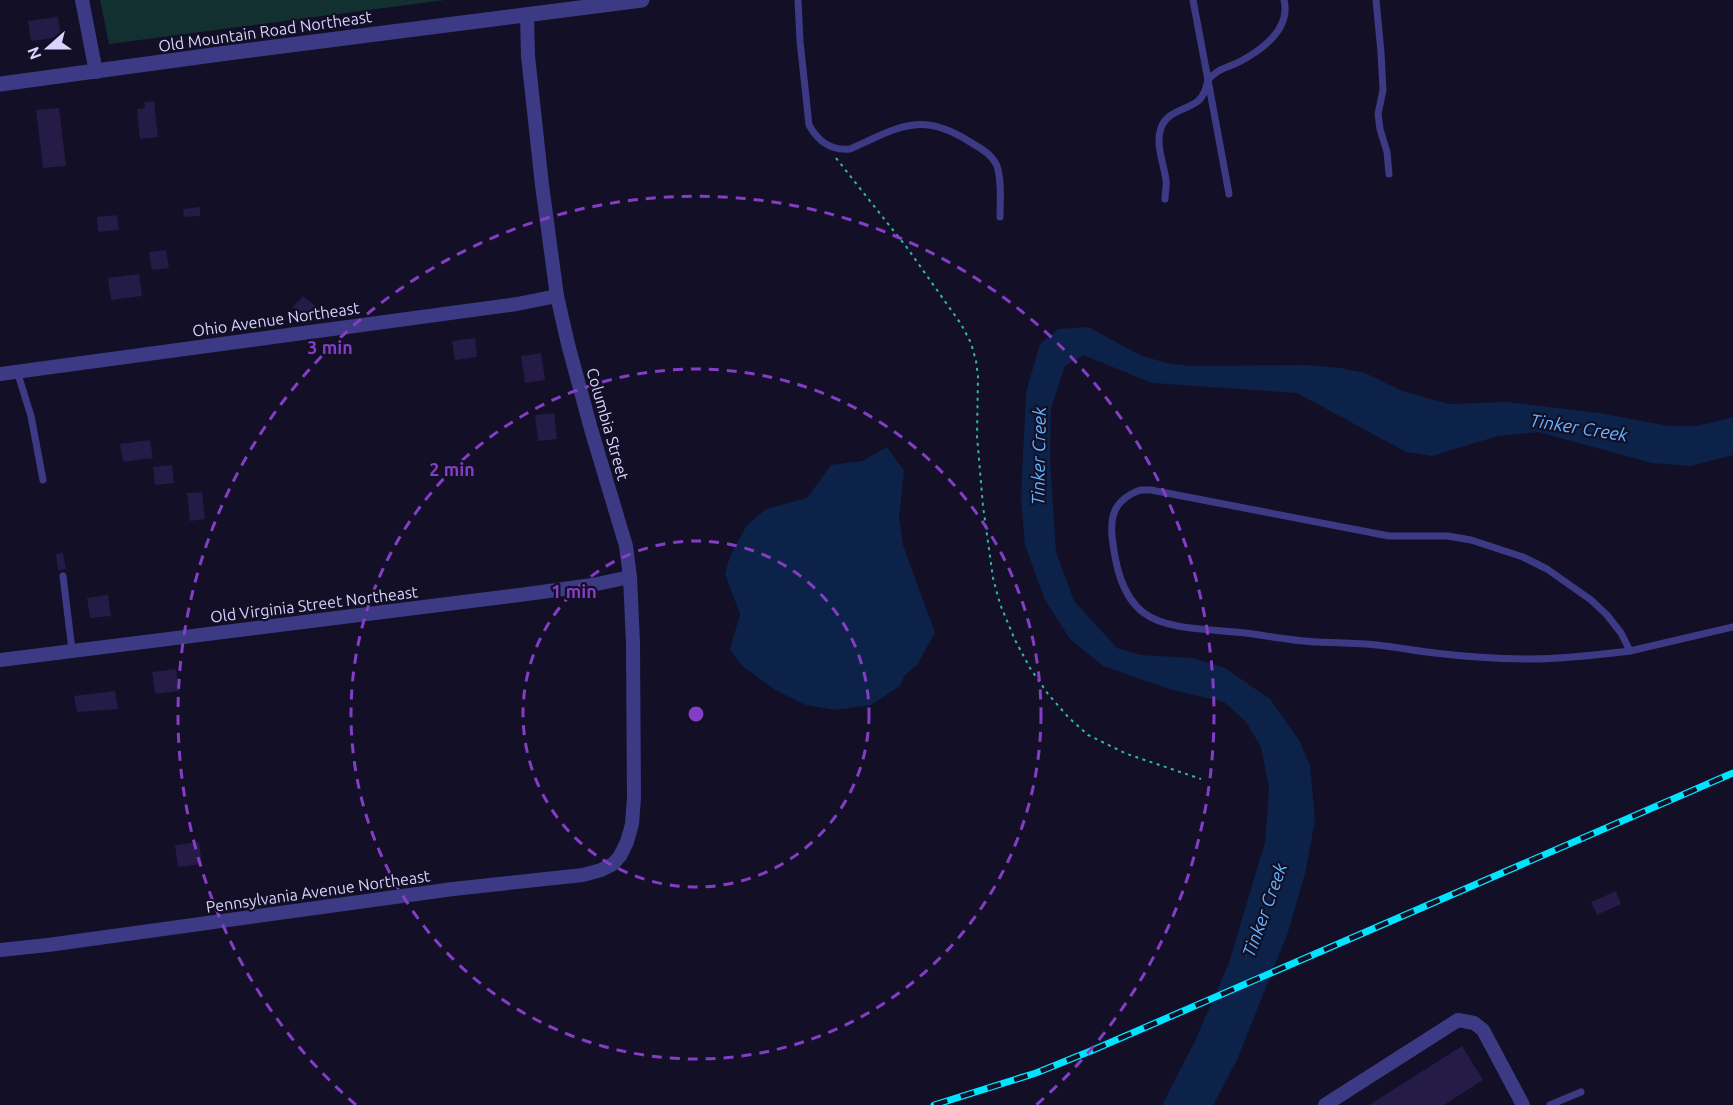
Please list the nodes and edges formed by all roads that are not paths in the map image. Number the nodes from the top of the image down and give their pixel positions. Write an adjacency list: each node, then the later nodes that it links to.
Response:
1 (82, 0): 8 (street)
2 (642, 0): 7 (street, Old Mountain Road Northeast)
3 (798, 0): 14 (lane)
4 (1193, 0): 9 (lane)
5 (1284, 0): 9 (lane)
6 (1376, 0): 11 (lane)
7 (527, 15): 8 (street, Old Mountain Road Northeast); 15 (street, Columbia Street)
8 (96, 72): 10 (street, Old Mountain Road Northeast)
9 (1208, 80): 12 (lane); 13 (lane)
10 (0, 84)
11 (1389, 174)
12 (1229, 194)
13 (1165, 199)
14 (1000, 217)
15 (557, 296): 16 (street, Ohio Avenue Northeast); 20 (street, Columbia Street)
16 (17, 371): 17 (street, Ohio Avenue Northeast); 18 (lane)
17 (0, 374)
18 (43, 480)
19 (63, 576): 22 (lane)
20 (630, 577): 22 (street, Old Virginia Street Northeast); 25 (street, Columbia Street)
21 (1733, 627): 23 (lane)
22 (72, 651): 24 (street, Old Virginia Street Northeast)
23 (1630, 651): 23 (lane)
24 (0, 660)
25 (627, 842): 26 (street, Pennsylvania Avenue Northeast)
26 (0, 950)
27 (1581, 1092): 30 (lane)
28 (1325, 1105): 29 (street)
29 (1524, 1105)
30 (1550, 1105)

